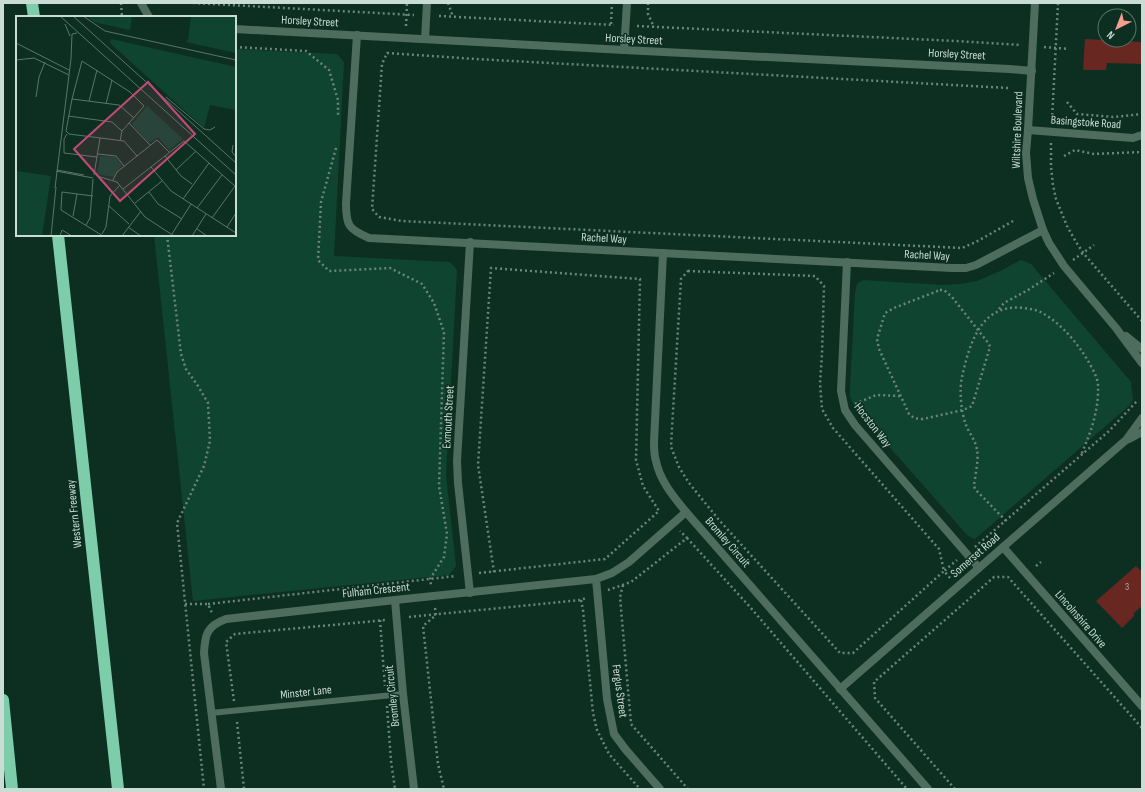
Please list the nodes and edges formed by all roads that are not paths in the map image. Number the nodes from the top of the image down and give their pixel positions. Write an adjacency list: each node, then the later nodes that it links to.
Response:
1 (32, 3): 6 (highway)
2 (141, 3): 7 (street)
3 (427, 3): 10 (street)
4 (627, 3): 11 (street)
5 (1036, 3): 12 (street, Wiltshire Boulevard)
6 (34, 16)
7 (148, 16)
8 (236, 29): 9 (street, Horsley Street)
9 (357, 35): 10 (street, Horsley Street); 17 (street, Rachel Way)
10 (425, 39): 11 (street, Horsley Street)
11 (624, 50): 12 (street, Horsley Street)
12 (1032, 71): 13 (street, Wiltshire Boulevard)
13 (1028, 130): 14 (street, Basingstoke Road); 15 (street, Wiltshire Boulevard)
14 (1142, 135)
15 (1043, 230): 19 (street, Rachel Way); 20 (street, Wiltshire Boulevard)
16 (58, 236): 40 (highway, Western Freeway)
17 (470, 242): 18 (street, Rachel Way); 30 (street, Exmouth Street)
18 (663, 253): 19 (street, Rachel Way); 26 (street, Bromley Circuit)
19 (847, 262): 28 (street, Hocston Way)
20 (1116, 328): 21 (street, Wiltshire Boulevard); 22 (street, Wiltshire Boulevard)
21 (1142, 349)
22 (1142, 364)
23 (1142, 418): 25 (street, Somerset Road)
24 (1142, 432): 25 (street, Somerset Road)
25 (1126, 440): 27 (street, Somerset Road)
26 (686, 512): 29 (street, Fulham Crescent); 32 (street, Bromley Circuit)
27 (1003, 547): 28 (street, Somerset Road); 35 (street, Lincolnshire Drive)
28 (979, 568): 32 (street, Somerset Road)
29 (596, 579): 30 (street, Fulham Crescent); 43 (street, Fergus Street)
30 (470, 593): 31 (street, Fulham Crescent)
31 (395, 600): 33 (street, Bromley Circuit); 36 (street, Fulham Crescent)
32 (840, 689): 44 (street, Bromley Circuit)
33 (403, 694): 36 (lane, Minster Lane); 42 (street, Bromley Circuit)
34 (3, 700): 39 (highway)
35 (1142, 706)
36 (211, 713): 41 (street)
37 (3, 781): 38 (highway)
38 (4, 789)
39 (12, 789)
40 (118, 789)
41 (221, 789)
42 (414, 789)
43 (660, 789)
44 (928, 789)

